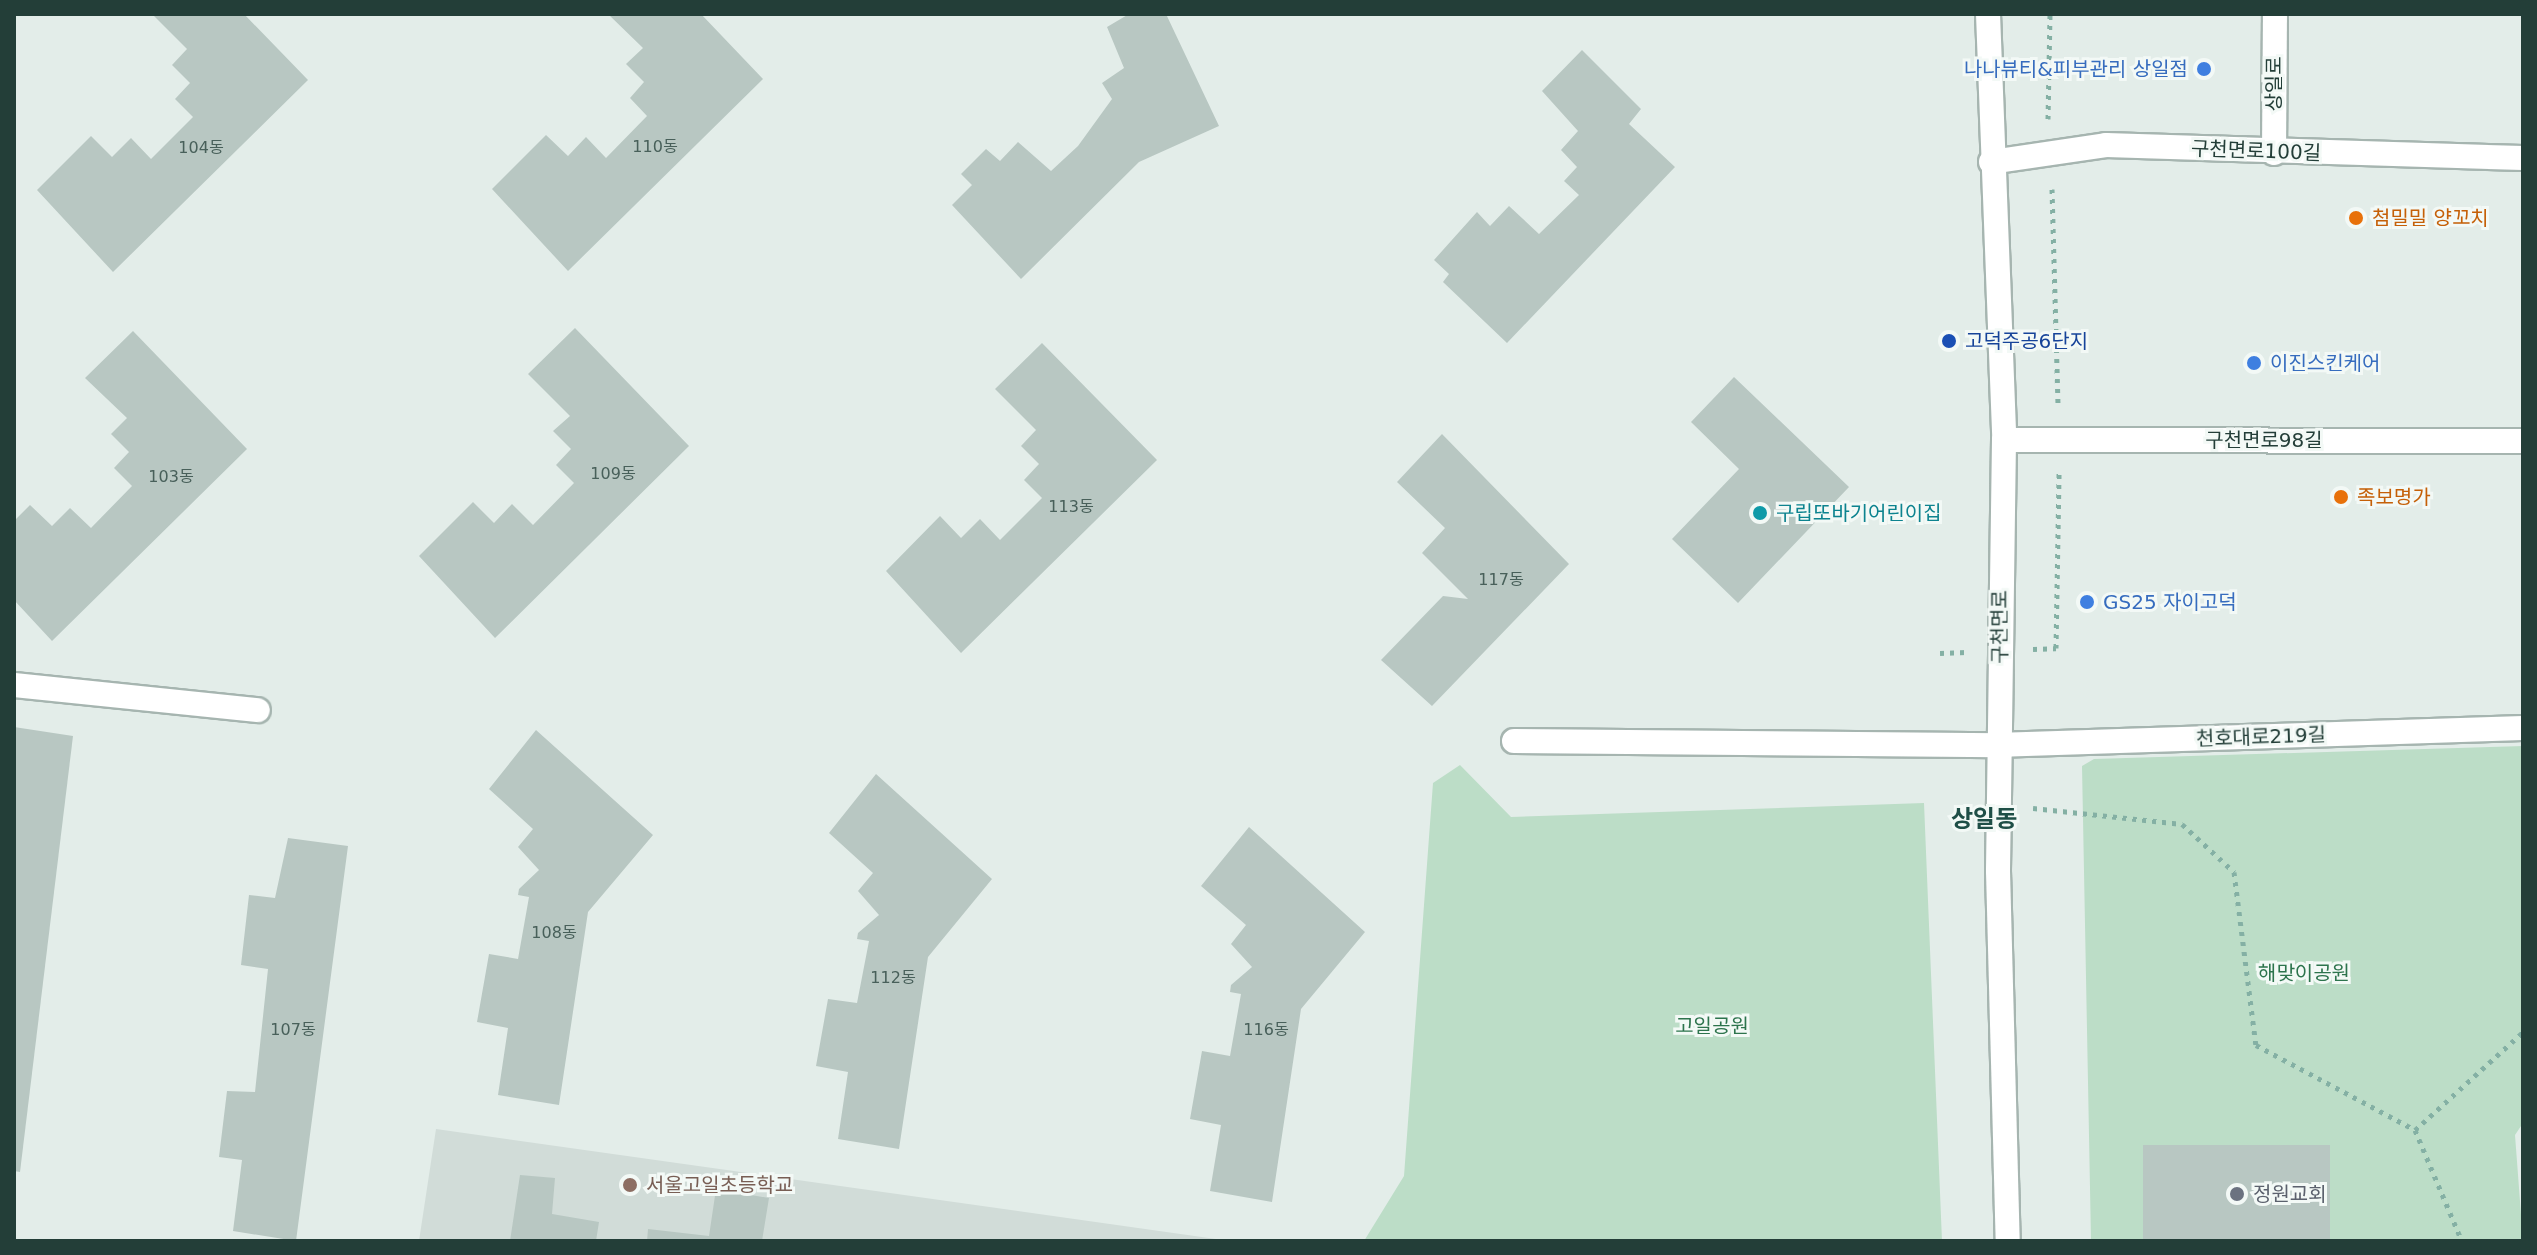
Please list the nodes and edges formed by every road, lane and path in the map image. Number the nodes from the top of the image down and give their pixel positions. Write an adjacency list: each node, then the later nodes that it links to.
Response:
1 (1988, 14): 7 (street, 구천면로)
2 (2050, 14): 5 (path)
3 (2275, 14): 4 (street, 상일로)
4 (2274, 153): 5 (street, 구천면로100길); 6 (street, 구천면로100길)
5 (2050, 154): 7 (street, 구천면로100길); 9 (path)
6 (2523, 158)
7 (1991, 162): 8 (street, 구천면로)
8 (2004, 440): 9 (street, 구천면로98길); 16 (street, 구천면로)
9 (2057, 440): 10 (street, 구천면로98길); 11 (path)
10 (2523, 441)
11 (2056, 648)
12 (14, 685): 13 (street)
13 (258, 710)
14 (2523, 728): 16 (street, 천호대로219길)
15 (1514, 741): 16 (street, 천호대로219길)
16 (1999, 745): 20 (street, 구천면로)
17 (2068, 806): 19 (path)
18 (2523, 1032): 19 (path)
19 (2415, 1130): 21 (path)
20 (2008, 1241)
21 (2462, 1241)

